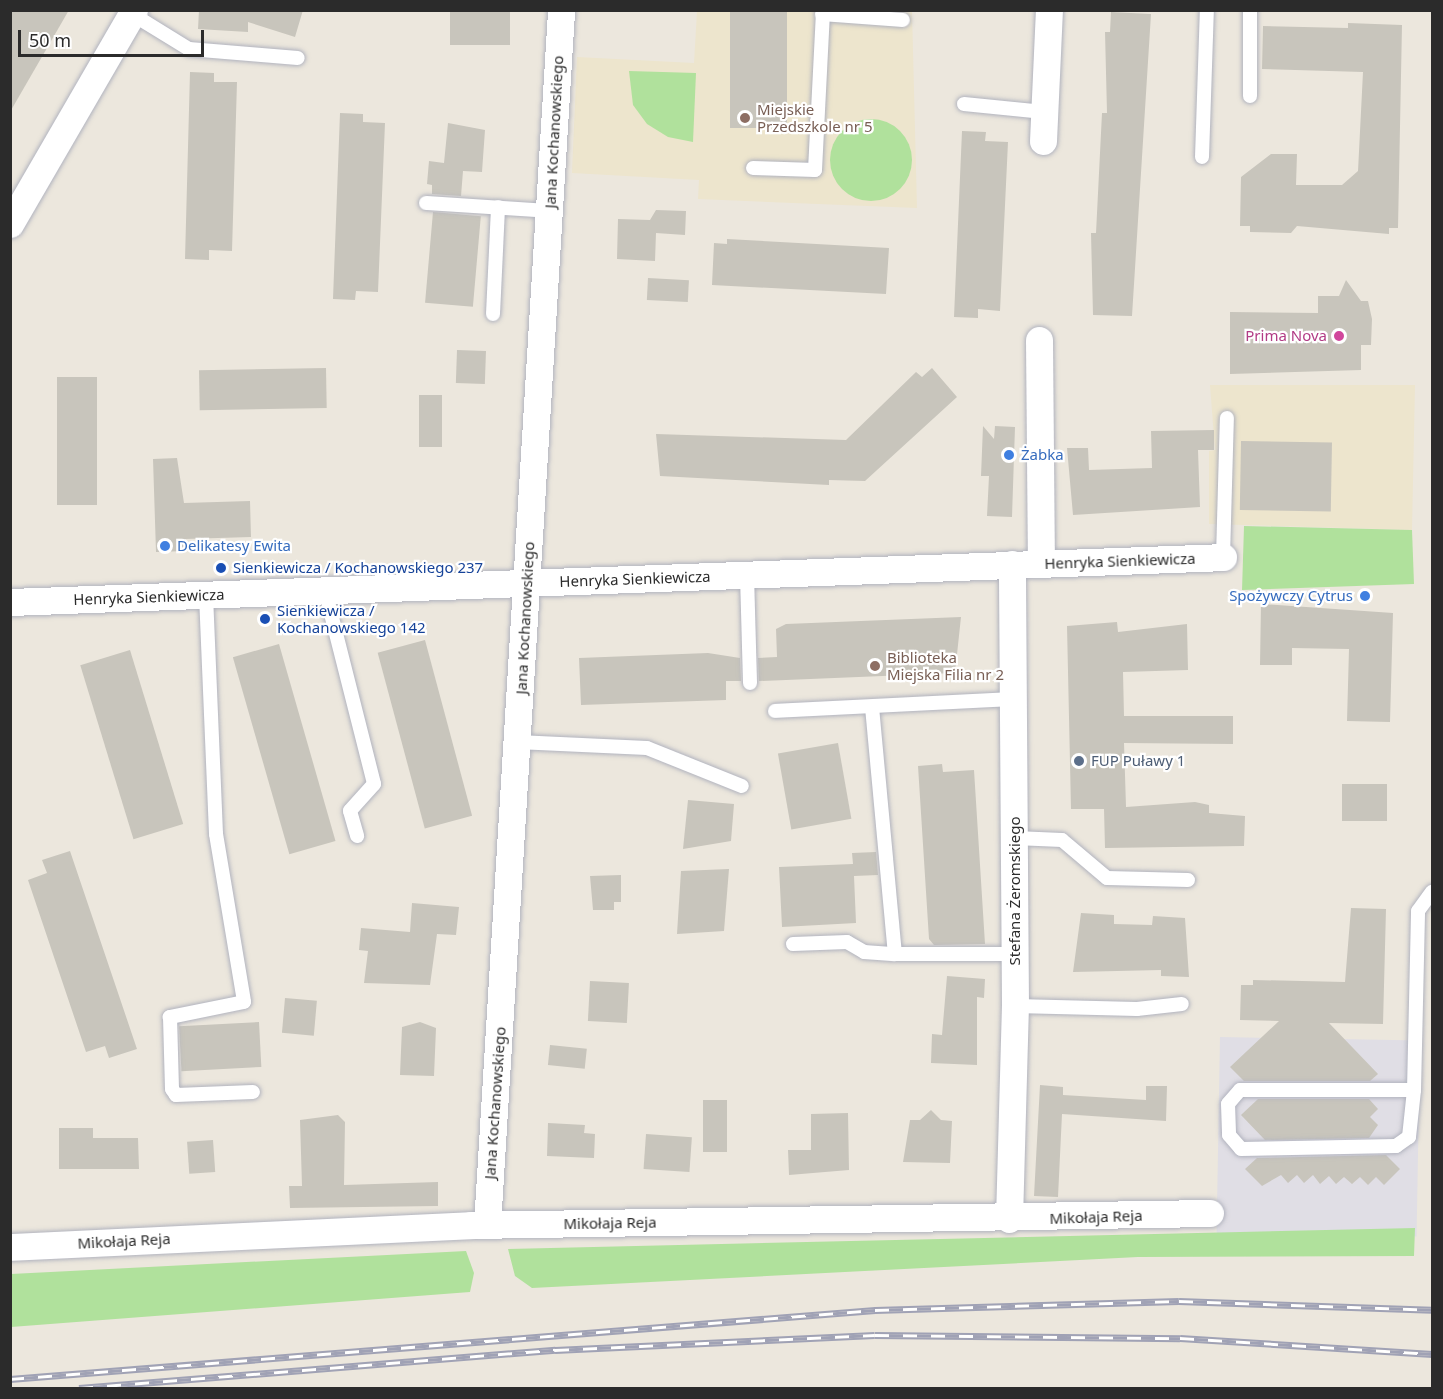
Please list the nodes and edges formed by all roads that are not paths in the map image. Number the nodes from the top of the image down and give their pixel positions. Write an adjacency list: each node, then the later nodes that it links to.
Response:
1 (561, 10): 17 (street, Jana Kochanowskiego)
2 (1049, 10): 11 (street)
3 (1207, 10): 13 (lane)
4 (1250, 10): 9 (lane)
5 (133, 12): 8 (lane); 18 (street)
6 (823, 12): 7 (lane); 14 (lane)
7 (903, 20)
8 (298, 58)
9 (1250, 96)
10 (964, 104): 11 (lane)
11 (1044, 112): 12 (street)
12 (1043, 141)
13 (1202, 157)
14 (753, 168)
15 (426, 203): 16 (lane)
16 (498, 207): 17 (lane); 19 (lane)
17 (549, 211): 26 (street, Jana Kochanowskiego)
18 (10, 224)
19 (493, 315)
20 (1039, 340): 23 (street)
21 (1227, 418): 22 (lane)
22 (1223, 557): 23 (street, Henryka Sienkiewicza)
23 (1041, 563): 24 (street, Henryka Sienkiewicza)
24 (1012, 564): 25 (street, Henryka Sienkiewicza); 31 (street, Stefana Żeromskiego)
25 (747, 574): 26 (street, Henryka Sienkiewicza); 30 (lane)
26 (526, 583): 27 (street, Henryka Sienkiewicza); 34 (street, Jana Kochanowskiego)
27 (326, 590): 28 (street, Henryka Sienkiewicza); 36 (lane)
28 (206, 595): 29 (street, Henryka Sienkiewicza); 46 (lane)
29 (10, 602)
30 (750, 682)
31 (1016, 699): 32 (lane); 37 (street, Stefana Żeromskiego)
32 (872, 707): 33 (lane); 41 (lane)
33 (775, 711)
34 (517, 742): 35 (lane); 49 (street, Jana Kochanowskiego)
35 (742, 786)
36 (357, 836)
37 (1015, 838): 38 (lane); 42 (street, Stefana Żeromskiego)
38 (1188, 880)
39 (1432, 892): 45 (lane)
40 (793, 944): 41 (lane)
41 (895, 954): 42 (lane)
42 (1015, 954): 44 (street, Stefana Żeromskiego)
43 (1182, 1004): 44 (lane)
44 (1015, 1006): 48 (street, Stefana Żeromskiego)
45 (1414, 1090): 45 (lane)
46 (253, 1092)
47 (1210, 1213): 48 (street, Mikołaja Reja)
48 (1009, 1219): 49 (street, Mikołaja Reja)
49 (487, 1225): 50 (street, Mikołaja Reja)
50 (10, 1247)

